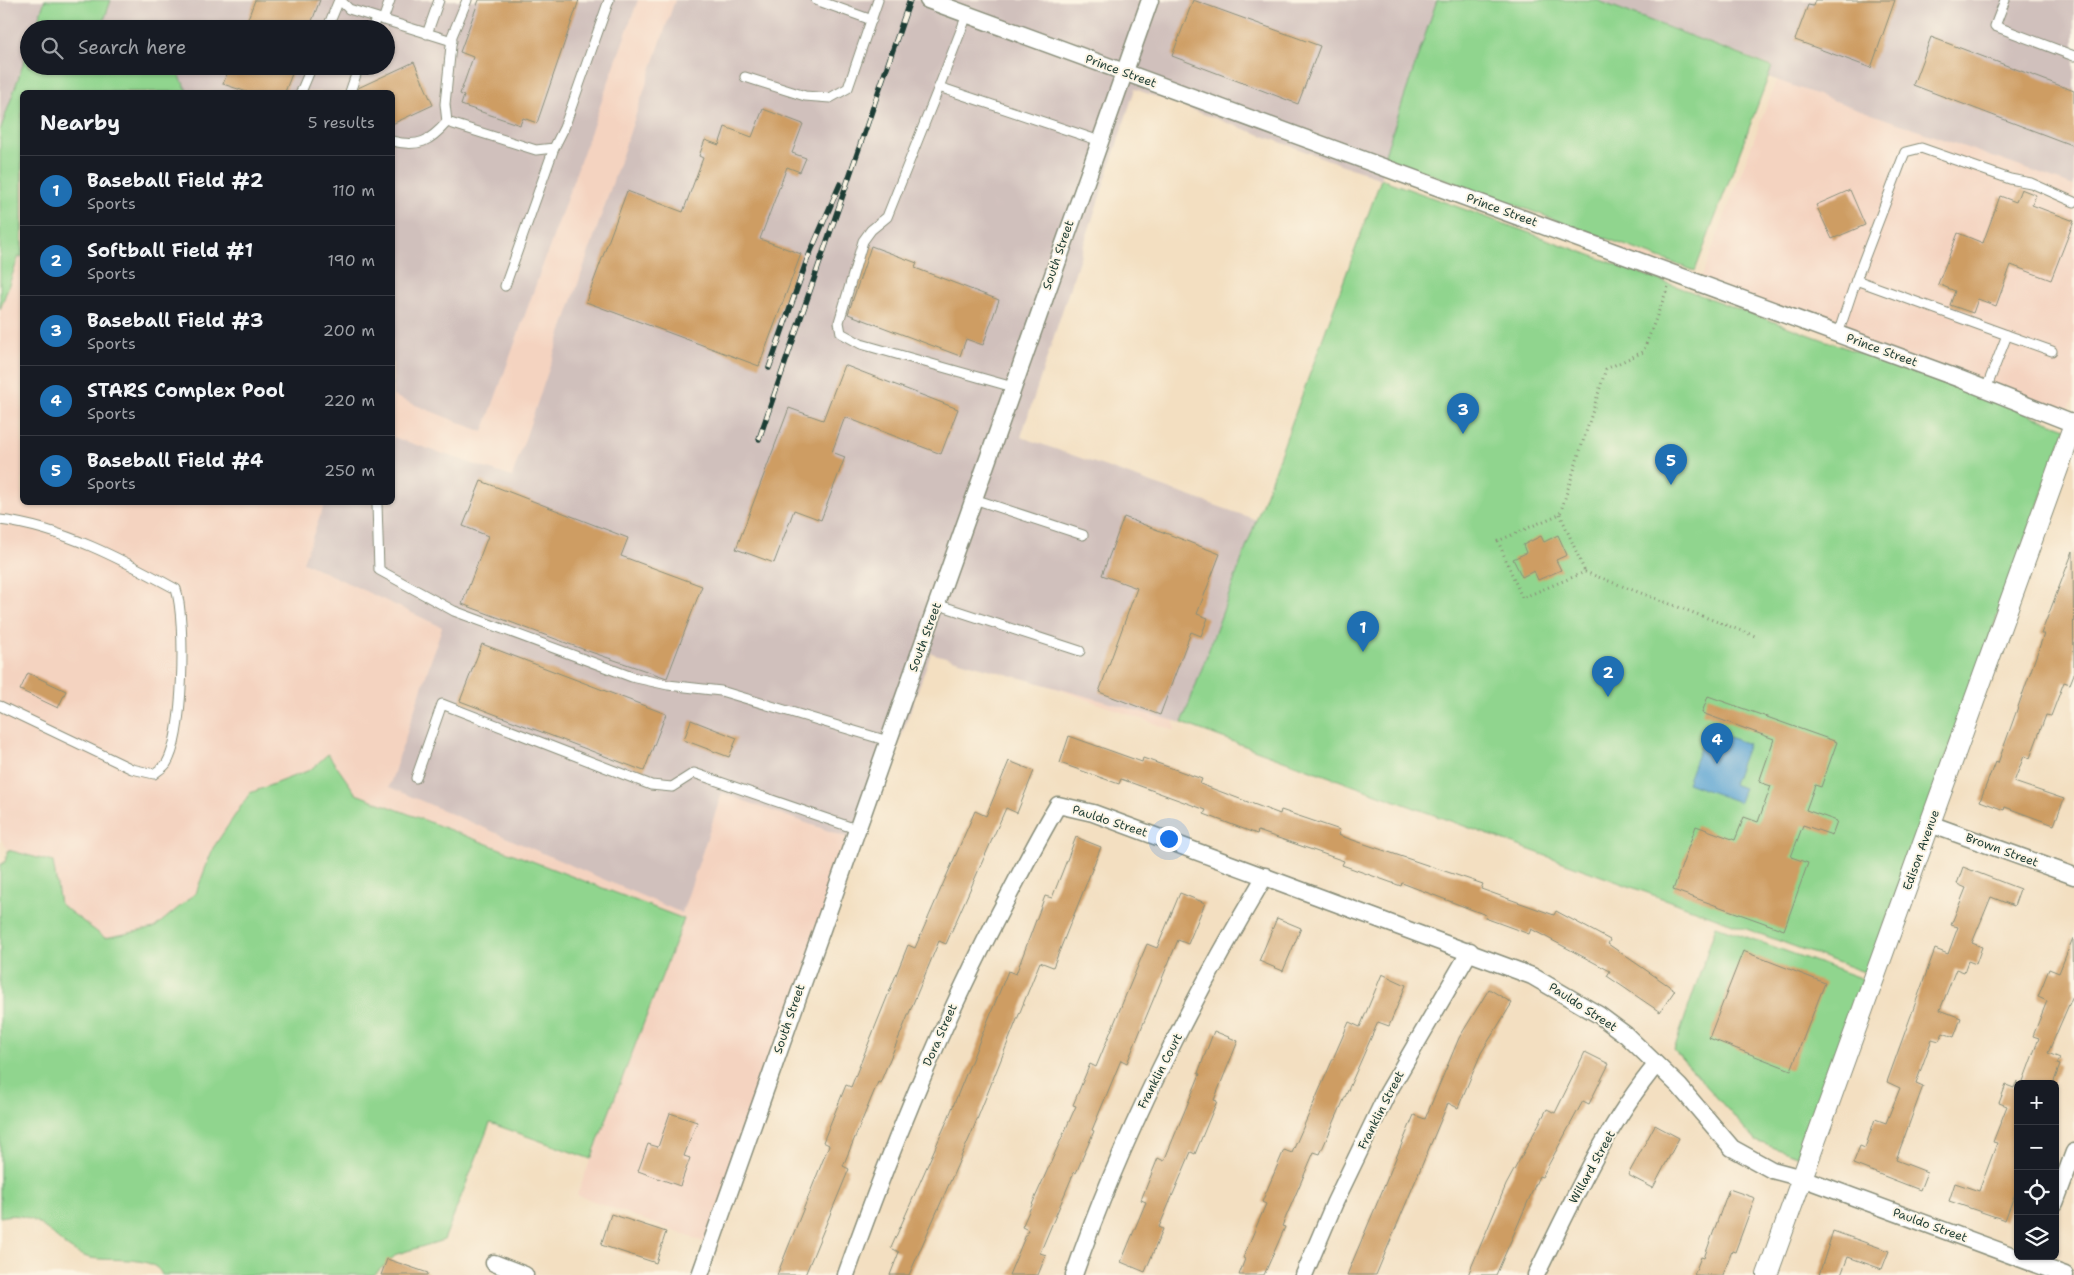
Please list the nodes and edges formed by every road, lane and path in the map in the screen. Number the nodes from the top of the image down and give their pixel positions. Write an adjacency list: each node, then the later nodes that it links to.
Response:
1 (340, 0): 12 (lane); 13 (lane)
2 (390, 0): 12 (lane)
3 (439, 0): 17 (lane)
4 (466, 0): 18 (lane)
5 (609, 0): 30 (lane)
6 (816, 0): 15 (lane)
7 (878, 0): 15 (lane)
8 (928, 0): 11 (street, Prince Street)
9 (1150, 0): 20 (street, South Street)
10 (2005, 0): 19 (lane)
11 (967, 15): 20 (street, Prince Street); 24 (lane)
12 (380, 19): 14 (lane)
13 (332, 20)
14 (383, 20)
15 (872, 20): 23 (lane)
16 (395, 24): 17 (lane)
17 (427, 34): 18 (lane)
18 (452, 41): 27 (lane)
19 (2074, 56)
20 (1124, 72): 28 (street, South Street); 35 (street, Prince Street)
21 (308, 75): 25 (lane)
22 (356, 75): 26 (lane)
23 (745, 77)
24 (939, 87): 28 (lane); 38 (lane)
25 (302, 90)
26 (351, 90)
27 (447, 122): 29 (lane); 30 (lane)
28 (1100, 141): 38 (street, South Street)
29 (395, 142)
30 (554, 148): 34 (lane)
31 (2074, 202): 32 (lane)
32 (1856, 280): 35 (lane); 36 (lane)
33 (1670, 282): 43 (path)
34 (505, 286)
35 (1838, 334): 39 (street, Prince Street)
36 (2007, 335): 37 (lane); 39 (lane)
37 (2052, 351)
38 (1013, 387): 41 (street, South Street)
39 (1986, 389): 40 (street, Prince Street)
40 (2074, 424): 54 (street, Edison Avenue)
41 (974, 499): 45 (lane); 47 (street, South Street)
42 (377, 505): 51 (lane)
43 (1560, 514): 46 (path); 46 (path)
44 (0, 520): 50 (lane)
45 (1083, 535)
46 (1585, 572): 48 (path)
47 (936, 604): 49 (lane); 51 (street, South Street)
48 (1754, 636)
49 (1080, 651)
50 (0, 706)
51 (888, 741): 55 (street, South Street)
52 (416, 778): 55 (lane)
53 (1058, 805): 56 (street, Pauldo Street); 67 (street, Dora Street)
54 (1930, 824): 57 (street, Brown Street); 61 (street, Edison Avenue)
55 (856, 829): 66 (street, South Street)
56 (1265, 876): 58 (street, Pauldo Street); 68 (street, Franklin Court)
57 (2074, 876)
58 (1470, 951): 59 (street, Pauldo Street); 69 (street, Franklin Street)
59 (1656, 1065): 61 (street, Pauldo Street); 70 (street, Willard Street)
60 (2074, 1152): 62 (street)
61 (1802, 1178): 64 (street, Pauldo Street); 71 (street, Edison Avenue)
62 (2059, 1192)
63 (494, 1263): 65 (street)
64 (2032, 1265): 72 (street, Pauldo Street)
65 (525, 1275)
66 (700, 1275)
67 (846, 1275)
68 (1074, 1275)
69 (1304, 1275)
70 (1536, 1275)
71 (1767, 1275)
72 (2065, 1275)

